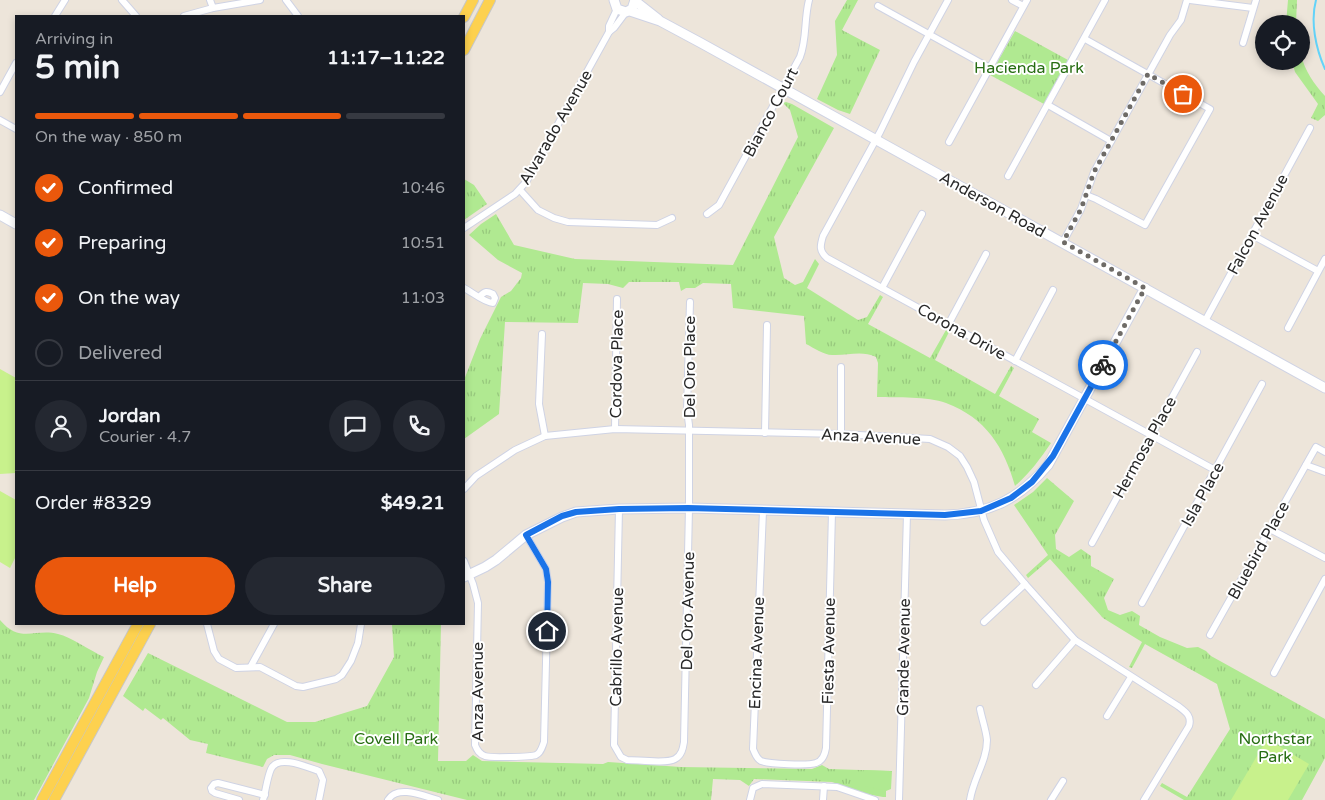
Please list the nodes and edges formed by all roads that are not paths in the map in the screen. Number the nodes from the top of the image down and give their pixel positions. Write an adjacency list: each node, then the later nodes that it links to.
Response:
1 (65, 0): 22 (street)
2 (122, 0): 23 (street)
3 (210, 0): 19 (street)
4 (260, 0): 19 (street)
5 (286, 0): 25 (street)
6 (473, 0): 26 (main road)
7 (490, 0): 30 (main road)
8 (497, 0): 30 (main road)
9 (809, 0): 37 (street, Bianco Court)
10 (948, 0): 29 (street)
11 (1012, 0): 17 (street)
12 (1105, 0): 31 (street)
13 (1188, 0): 20 (street); 36 (street)
14 (1256, 0): 20 (street)
15 (635, 1): 21 (street); 27 (street, Anderson Road)
16 (614, 3): 21 (street, Anderson Road); 28 (street, Alvarado Avenue)
17 (1025, 3): 35 (street)
18 (878, 6): 29 (street)
19 (213, 8): 24 (street)
20 (1254, 8): 32 (street)
21 (628, 12): 27 (street, Anderson Road); 28 (street, Alvarado Avenue)
22 (56, 15)
23 (135, 15)
24 (188, 15)
25 (297, 15)
26 (465, 15)
27 (660, 21): 37 (street, Anderson Road)
28 (609, 32): 47 (street, Alvarado Avenue)
29 (929, 34): 35 (street); 43 (street)
30 (472, 36): 33 (main road)
31 (1085, 39): 36 (street); 39 (street)
32 (1243, 43)
33 (465, 48)
34 (15, 65): 38 (street)
35 (990, 68): 45 (street)
36 (1148, 74): 44 (street); 48 (street)
37 (783, 89): 43 (street, Anderson Road); 49 (street, Bianco Court)
38 (0, 92)
39 (1048, 105): 44 (street); 46 (street)
40 (0, 120): 41 (street)
41 (15, 128)
42 (1310, 128): 55 (street, Falcon Avenue)
43 (876, 139): 56 (street, Anderson Road); 61 (street, Corona Drive)
44 (1112, 140): 48 (street)
45 (949, 142)
46 (1008, 176)
47 (520, 190): 52 (street); 54 (street, Alvarado Avenue)
48 (1086, 195): 56 (street)
49 (706, 214)
50 (922, 214): 61 (street)
51 (0, 215): 53 (street)
52 (672, 218)
53 (15, 223)
54 (465, 227)
55 (1252, 235): 59 (street); 67 (street, Falcon Avenue)
56 (1063, 242): 62 (street, Anderson Road)
57 (986, 254): 68 (street)
58 (1325, 259): 59 (street)
59 (1318, 271): 70 (street)
60 (465, 288): 64 (street)
61 (882, 288): 68 (street, Corona Drive)
62 (1145, 288): 67 (street, Anderson Road); 77 (street)
63 (1053, 290): 73 (street)
64 (480, 296)
65 (617, 299): 78 (street, Cordova Place)
66 (690, 302): 79 (street, Del Oro Place)
67 (1205, 321): 76 (street, Anderson Road)
68 (948, 324): 73 (street, Corona Drive)
69 (767, 325): 80 (street)
70 (1288, 328)
71 (542, 334): 83 (street)
72 (1197, 352): 82 (street, Hermosa Place)
73 (1015, 361): 77 (street, Corona Drive)
74 (841, 367): 81 (street)
75 (1262, 384): 86 (street, Isla Place)
76 (1325, 388)
77 (1085, 399): 82 (street, Corona Drive); 92 (street)
78 (615, 429): 79 (street, Anza Avenue); 83 (street, Anza Avenue)
79 (689, 431): 80 (street, Anza Avenue); 89 (street, Del Oro Avenue)
80 (764, 433): 81 (street, Anza Avenue)
81 (841, 434): 92 (street, Anza Avenue)
82 (1151, 434): 86 (street, Corona Drive); 97 (street, Hermosa Place)
83 (545, 436): 88 (street, Anza Avenue)
84 (1325, 452): 85 (street, Bluebird Place)
85 (1306, 465): 87 (street); 95 (street, Bluebird Place)
86 (1215, 470): 102 (street, Isla Place)
87 (1325, 472)
88 (465, 488)
89 (688, 508): 90 (street); 91 (street); 117 (street, Del Oro Avenue)
90 (619, 509): 96 (street); 117 (street, Cabrillo Avenue)
91 (763, 511): 93 (street); 118 (street, Encina Avenue)
92 (981, 511): 94 (street); 101 (street, Anza Avenue)
93 (832, 512): 94 (street); 118 (street, Fiesta Avenue)
94 (906, 514): 131 (street, Grande Avenue)
95 (1270, 529): 98 (street); 109 (street, Bluebird Place)
96 (526, 535): 99 (street); 99 (street, Anza Avenue)
97 (1092, 543)
98 (1325, 558)
99 (467, 576)
100 (1325, 579): 112 (street)
101 (1025, 584): 103 (street); 110 (street, Anza Avenue)
102 (1142, 603)
103 (984, 622)
104 (137, 625): 122 (main road)
105 (149, 625): 123 (main road)
106 (207, 625): 111 (street)
107 (273, 625): 111 (street)
108 (361, 625): 111 (street)
109 (1210, 635)
110 (1075, 640): 113 (street, Anza Avenue); 114 (street)
111 (251, 666)
112 (1274, 673)
113 (1131, 677): 116 (street); 134 (street, Anza Avenue)
114 (1036, 685)
115 (980, 709): 132 (street)
116 (1107, 716)
117 (646, 760)
118 (793, 764)
119 (1063, 781): 133 (street)
120 (824, 786): 128 (street); 129 (street); 130 (street)
121 (264, 798): 124 (street); 125 (street)
122 (42, 800)
123 (54, 800)
124 (239, 800)
125 (319, 800)
126 (388, 800): 127 (street)
127 (438, 800)
128 (750, 800)
129 (824, 800)
130 (875, 800)
131 (899, 800)
132 (970, 800)
133 (1051, 800)
134 (1144, 800)

